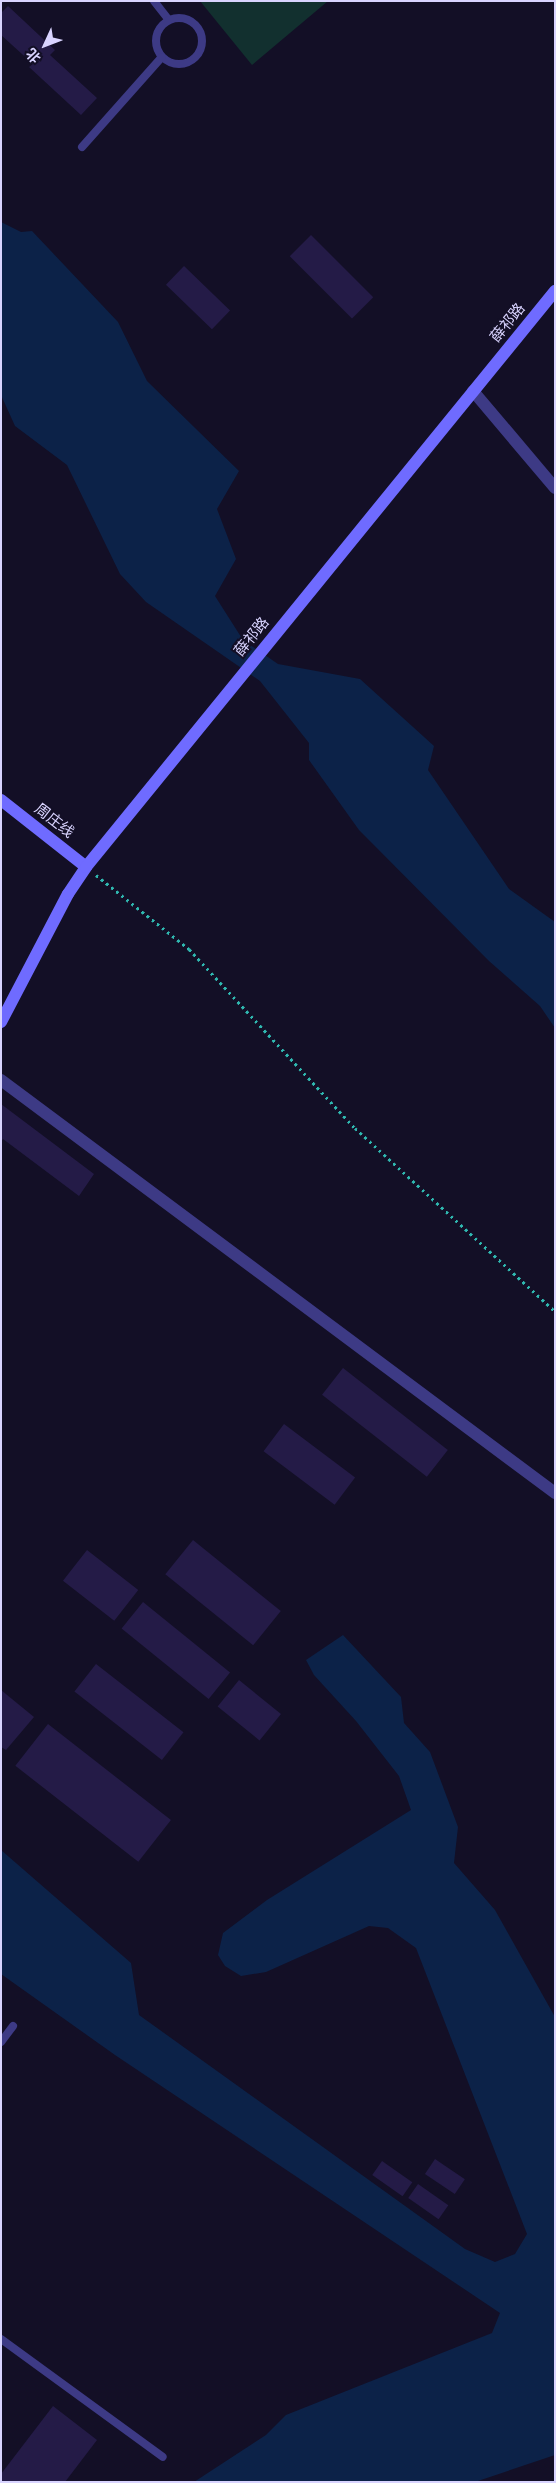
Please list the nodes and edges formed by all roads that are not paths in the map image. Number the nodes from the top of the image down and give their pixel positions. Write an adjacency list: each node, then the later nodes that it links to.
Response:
1 (154, 1): 2 (lane)
2 (169, 20): 3 (lane); 3 (lane)
3 (162, 57): 4 (lane)
4 (82, 147)
5 (555, 291): 6 (street, 薛祁路)
6 (473, 391): 7 (street); 9 (street, 薛祁路)
7 (555, 488)
8 (1, 800): 9 (street, 周庄线)
9 (86, 867): 10 (street, 薛祁路)
10 (1, 1022)
11 (1, 1080): 12 (street)
12 (555, 1493)
13 (13, 2026): 14 (lane)
14 (1, 2042)
15 (1, 2339): 16 (lane)
16 (164, 2457)

